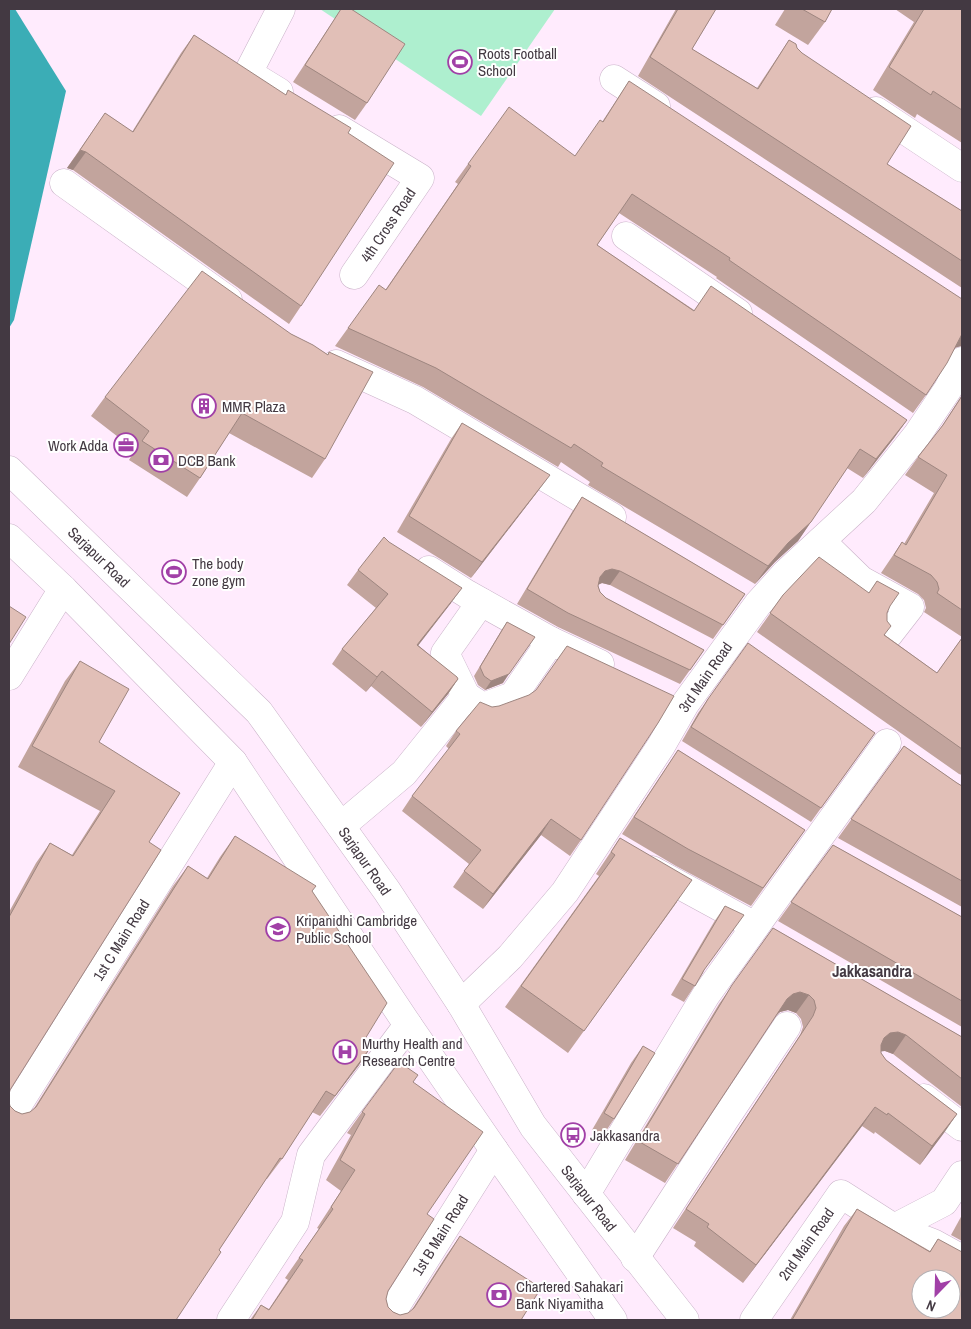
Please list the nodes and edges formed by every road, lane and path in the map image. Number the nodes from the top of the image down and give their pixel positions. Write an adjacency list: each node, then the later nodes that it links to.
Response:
1 (281, 9): 4 (street)
2 (614, 79): 6 (street)
3 (856, 97): 7 (street)
4 (297, 103)
5 (322, 118): 10 (street, 4th Cross Road)
6 (680, 122)
7 (962, 168)
8 (64, 182): 11 (street)
9 (626, 236): 12 (street)
10 (354, 274)
11 (246, 312)
12 (755, 324)
13 (312, 352): 19 (street)
14 (962, 361): 15 (street, 3rd Main Road)
15 (955, 393): 17 (street, 3rd Main Road)
16 (893, 418): 17 (street)
17 (917, 435): 21 (street, 3rd Main Road)
18 (9, 470): 34 (street, Sarjapur Road)
19 (629, 527)
20 (9, 538): 23 (street)
21 (821, 541): 25 (street); 30 (street, 3rd Main Road)
22 (411, 559): 24 (street)
23 (63, 589): 28 (street); 33 (street)
24 (480, 602): 26 (street); 29 (street)
25 (889, 634)
26 (551, 641): 27 (street); 29 (street)
27 (622, 675)
28 (9, 676)
29 (466, 696): 34 (street)
30 (660, 746): 32 (street); 37 (street, 3rd Main Road)
31 (909, 758): 36 (street)
32 (685, 761)
33 (233, 762): 40 (street); 43 (street, 1st C Main Road)
34 (341, 826): 39 (street, Sarjapur Road)
35 (791, 828): 36 (street)
36 (824, 848): 38 (street)
37 (617, 849): 38 (street); 39 (street, 3rd Main Road)
38 (766, 932): 47 (street)
39 (461, 1004): 47 (street, Sarjapur Road)
40 (408, 1025): 45 (street); 51 (street)
41 (787, 1026): 49 (street)
42 (904, 1083): 44 (street)
43 (9, 1119)
44 (962, 1127)
45 (494, 1150): 52 (street, 1st B Main Road); 53 (street)
46 (962, 1175): 48 (street)
47 (586, 1194): 49 (street, Sarjapur Road)
48 (894, 1228): 50 (street); 55 (street, 2nd Main Road)
49 (635, 1258): 54 (street, Sarjapur Road)
50 (962, 1259)
51 (231, 1320)
52 (387, 1320)
53 (613, 1320)
54 (685, 1320)
55 (754, 1320)

